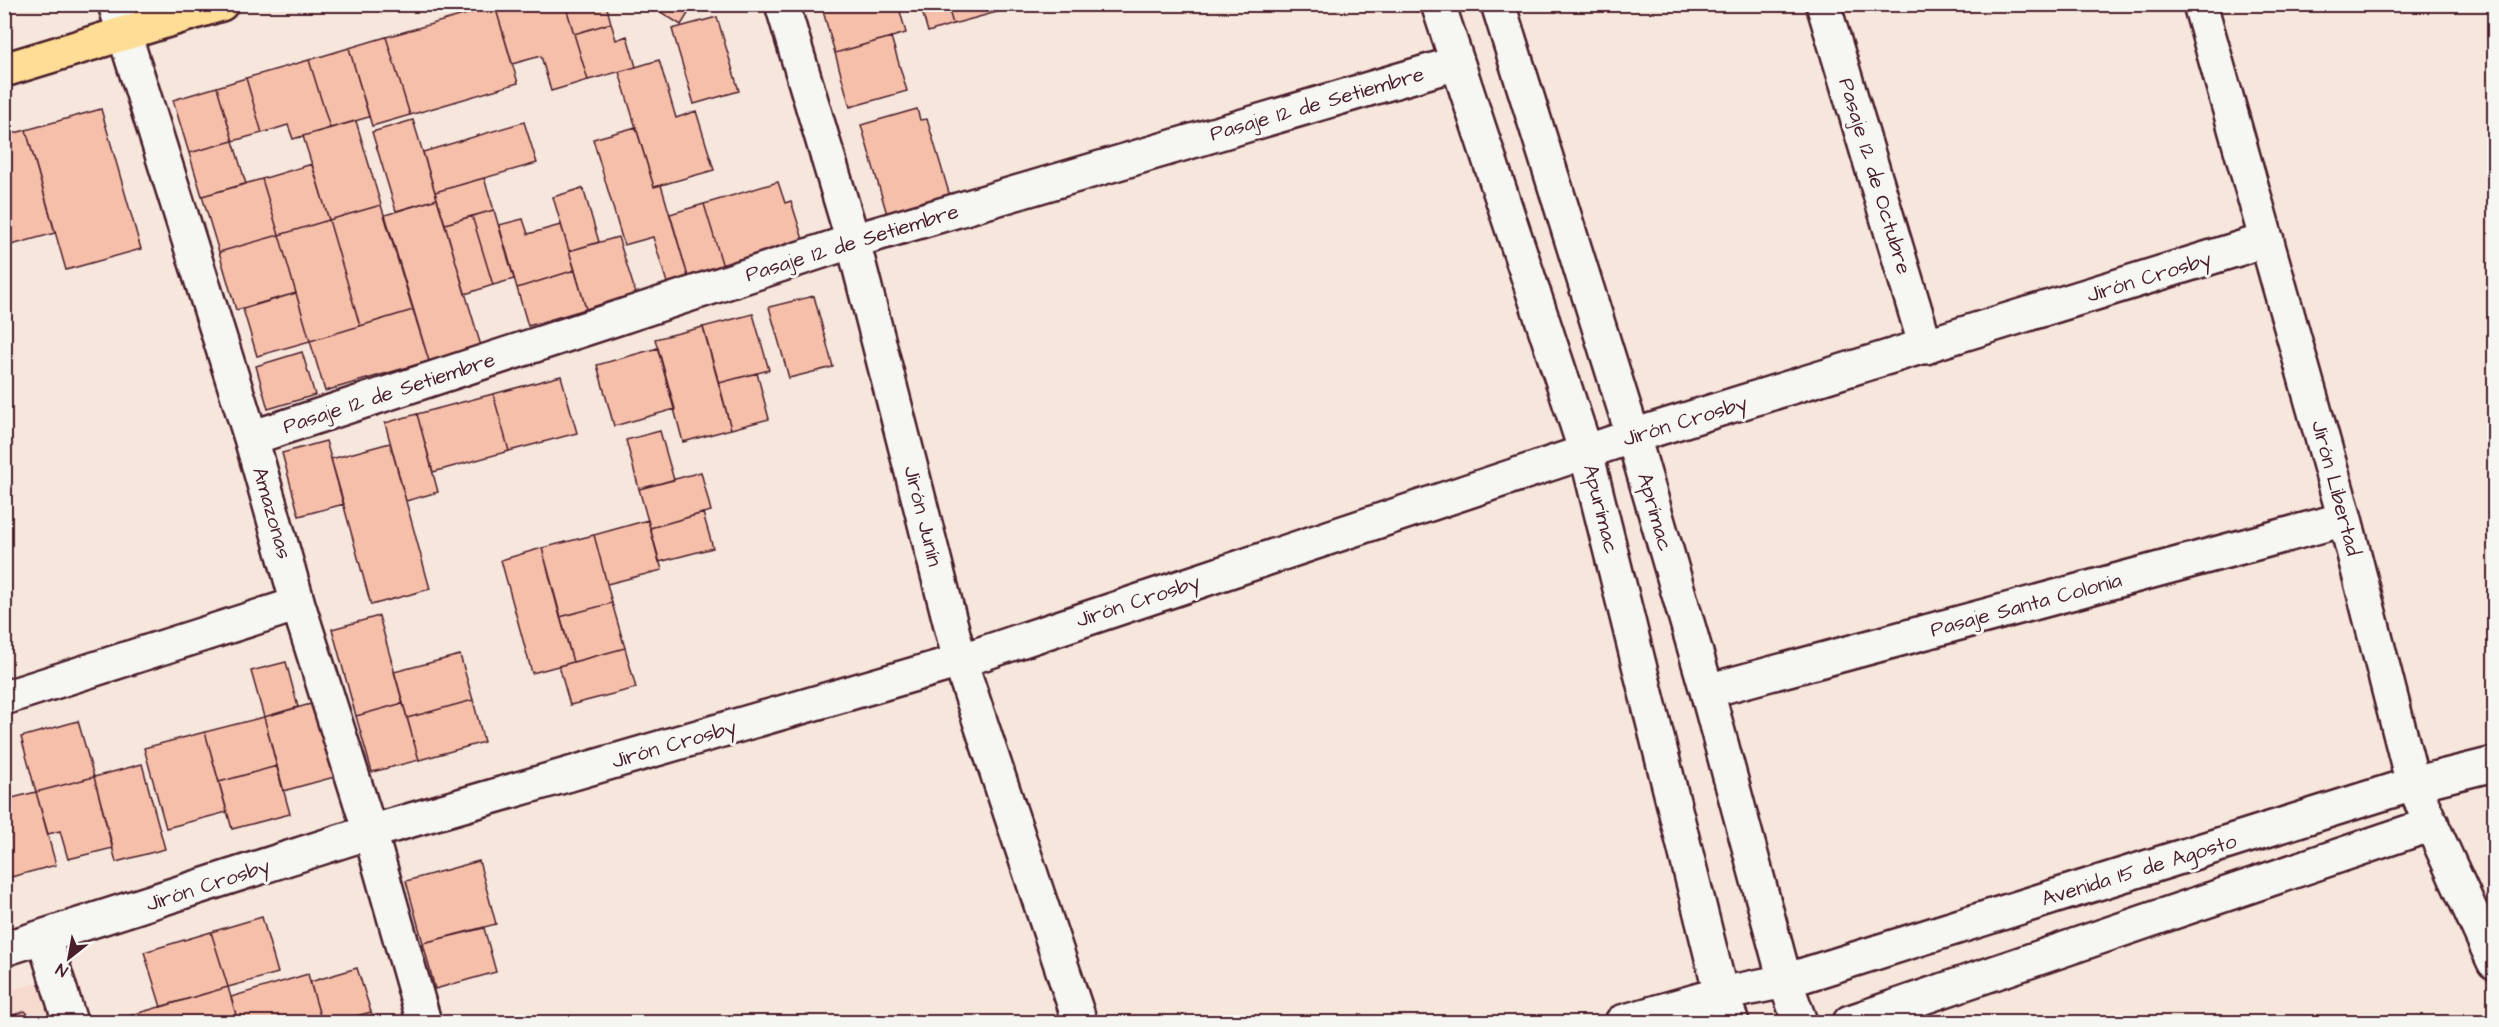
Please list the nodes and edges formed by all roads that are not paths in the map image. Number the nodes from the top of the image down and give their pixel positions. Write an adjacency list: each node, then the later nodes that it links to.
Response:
1 (221, 4): 7 (main road)
2 (782, 4): 11 (street, Jirón Junín)
3 (1438, 4): 8 (street, Apurímac)
4 (1498, 4): 13 (street, Aprímac)
5 (1823, 4): 12 (street, Pasaje 12 de Octubre)
6 (2200, 4): 10 (street, Jirón Libertad)
7 (120, 20): 9 (main road); 14 (street, Amazonas)
8 (1457, 63): 11 (street, Pasaje 12 de Setiembre); 15 (street, Apurímac)
9 (4, 70)
10 (2267, 240): 12 (street, Jirón Crosby); 16 (street, Jirón Libertad)
11 (853, 241): 14 (street, Pasaje 12 de Setiembre); 18 (street, Jirón Junín)
12 (1926, 347): 13 (street, Jirón Crosby)
13 (1633, 436): 15 (street, Jirón Crosby); 19 (street, Aprímac)
14 (251, 438): 17 (street, Amazonas)
15 (1586, 452): 18 (street, Jirón Crosby); 29 (street, Apurímac)
16 (2345, 519): 19 (street, Pasaje Santa Colonia); 22 (street, Jirón Libertad)
17 (298, 604): 20 (street); 24 (street, Amazonas)
18 (960, 660): 24 (street, Jirón Crosby); 32 (street, Jirón Junín)
19 (1707, 692): 28 (street, Aprímac)
20 (4, 698)
21 (2494, 764): 22 (street, Avenida 15 de Agosto)
22 (2413, 784): 23 (street, Jirón Libertad); 28 (street, Avenida 15 de Agosto)
23 (2432, 824): 27 (street, Jirón Libertad); 35 (street)
24 (370, 832): 25 (street, Jirón Crosby); 31 (street, Amazonas)
25 (44, 938): 26 (street, Jirón Crosby); 30 (street)
26 (4, 949)
27 (2494, 962)
28 (1785, 981): 29 (street, Avenida 15 de Agosto); 34 (street, Aprímac)
29 (1727, 1008): 33 (street, Avenida 15 de Agosto)
30 (70, 1023)
31 (424, 1023)
32 (1080, 1023)
33 (1622, 1023)
34 (1800, 1023)
35 (1850, 1023)

